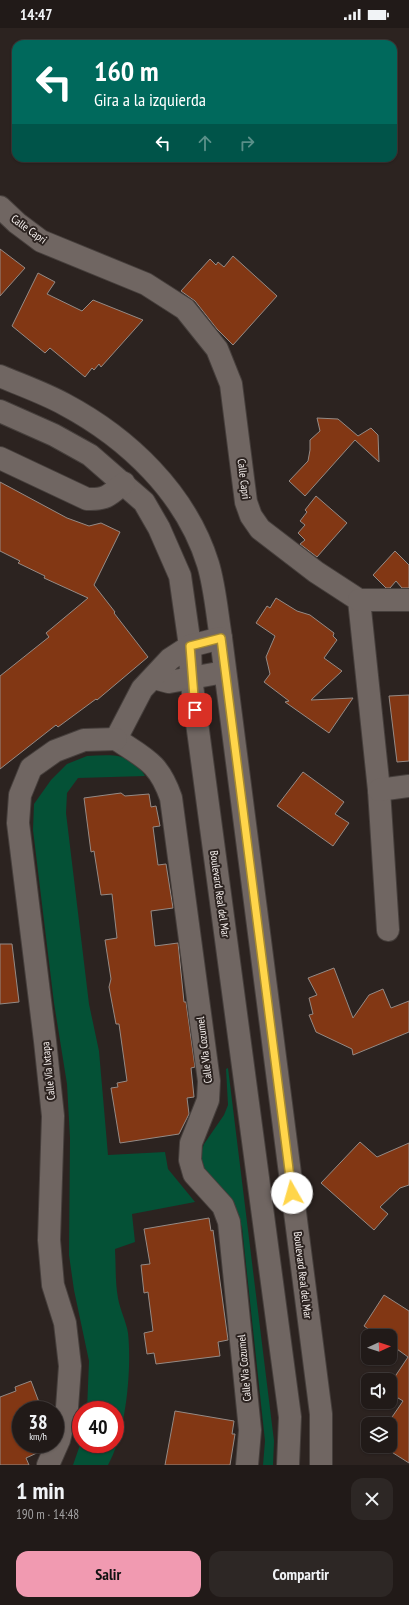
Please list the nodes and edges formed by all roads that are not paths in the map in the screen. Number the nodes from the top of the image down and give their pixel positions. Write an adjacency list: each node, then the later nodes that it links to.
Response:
1 (0, 207): 6 (street, Calle Capri)
2 (0, 376): 8 (street, Boulevard Real del Mar)
3 (0, 411): 5 (street, Boulevard Real del Mar)
4 (0, 458): 5 (street)
5 (124, 483): 9 (street, Boulevard Real del Mar)
6 (359, 600): 7 (street); 15 (street)
7 (409, 600)
8 (221, 638): 9 (street); 10 (street, Boulevard Real del Mar)
9 (190, 646): 11 (street); 12 (street, Boulevard Real del Mar)
10 (224, 672): 12 (street); 20 (street, Boulevard Real del Mar)
11 (154, 678): 12 (street); 13 (street)
12 (191, 678): 19 (street, Boulevard Real del Mar)
13 (116, 739): 17 (street, Calle Vía Ixtapa); 18 (street, Calle Vía Cozumel)
14 (409, 786): 15 (street)
15 (379, 790): 16 (street)
16 (388, 930)
17 (48, 1465)
18 (247, 1465)
19 (288, 1465)
20 (321, 1465)

